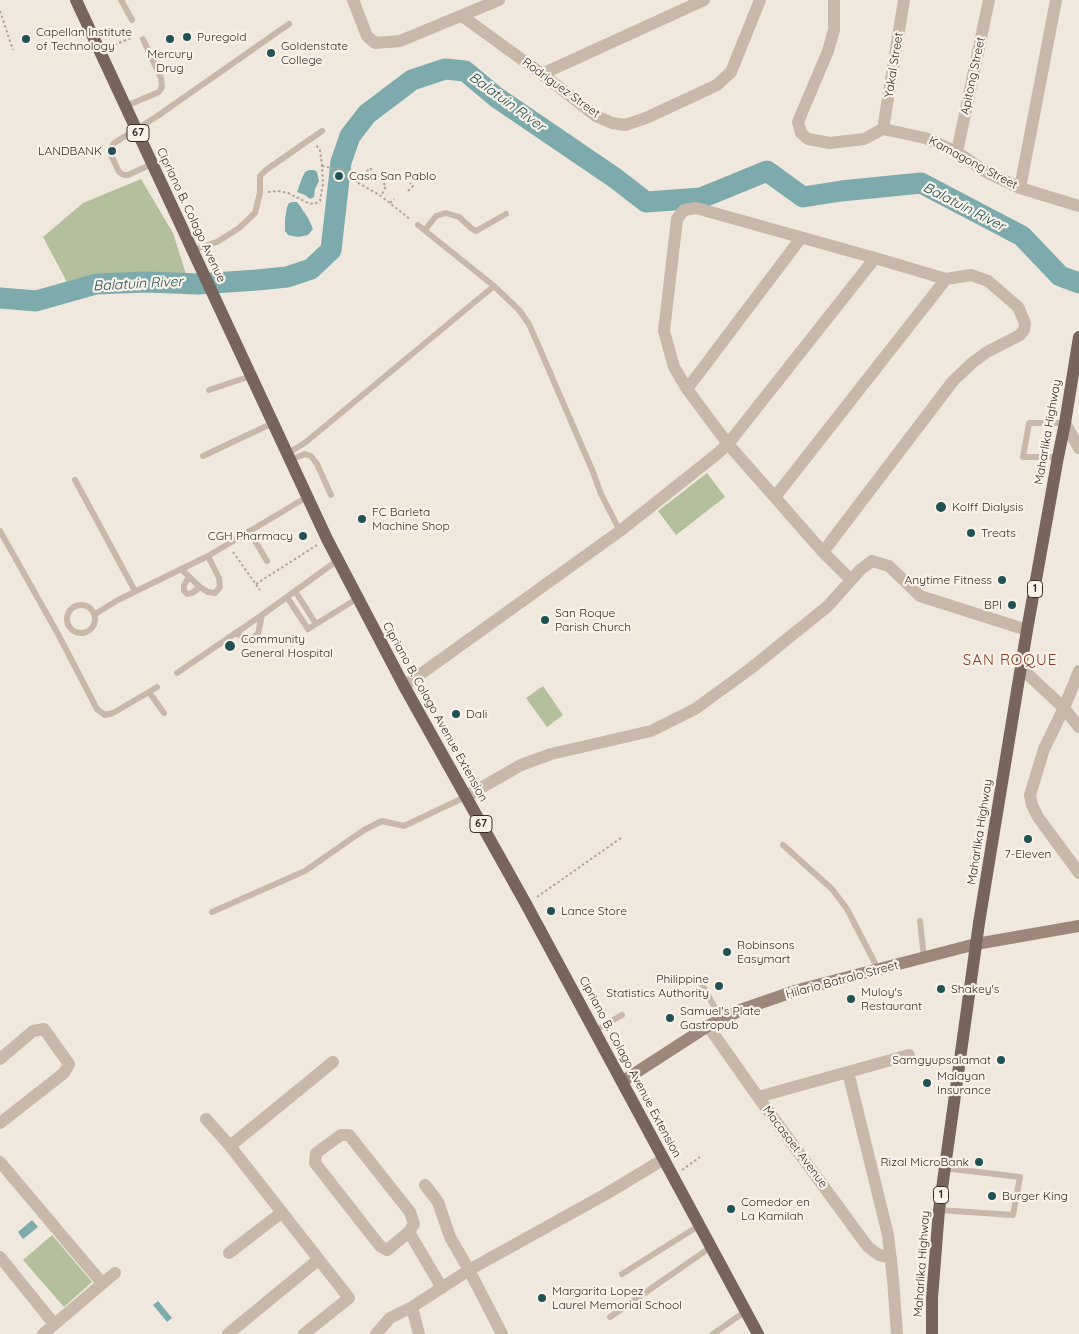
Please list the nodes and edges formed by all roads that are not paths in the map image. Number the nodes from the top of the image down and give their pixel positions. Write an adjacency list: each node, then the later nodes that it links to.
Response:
1 (76, 0): 16 (main road, Cipriano B. Colago Avenue / 67)
2 (121, 0): 12 (lane)
3 (353, 0): 11 (street)
4 (499, 0): 11 (street)
5 (704, 0): 15 (street)
6 (760, 0): 15 (street, Rodriguez Street)
7 (834, 0): 17 (street)
8 (904, 0): 17 (street, Yakal Street)
9 (989, 0): 20 (street, Apitong Street)
10 (1056, 0): 22 (street)
11 (462, 16): 15 (street, Rodriguez Street)
12 (132, 20)
13 (289, 24): 18 (lane)
14 (142, 37): 16 (lane)
15 (542, 74)
16 (126, 106): 18 (main road, Cipriano B. Colago Avenue / 67)
17 (883, 129): 20 (street, Kamagong Street)
18 (136, 130): 21 (main road, Cipriano B. Colago Avenue / 67); 21 (lane)
19 (322, 131): 28 (lane)
20 (957, 152): 22 (street, Kamagong Street)
21 (152, 164): 28 (main road, Cipriano B. Colago Avenue / 67)
22 (1020, 188): 23 (street, Kamagong Street)
23 (1079, 206)
24 (506, 214): 26 (lane)
25 (418, 224): 26 (lane)
26 (425, 230): 31 (lane)
27 (801, 238): 29 (street); 35 (street); 35 (street)
28 (193, 250): 32 (main road, Cipriano B. Colago Avenue / 67)
29 (875, 258): 30 (street); 39 (street)
30 (946, 279): 46 (street); 51 (street)
31 (494, 286): 42 (lane); 50 (lane)
32 (218, 306): 34 (main road, Cipriano B. Colago Avenue Extension / 67)
33 (1079, 337): 38 (main road, Maharlika Highway / 1)
34 (251, 376): 36 (lane); 37 (main road, Cipriano B. Colago Avenue Extension / 67)
35 (687, 389): 39 (street)
36 (209, 390)
37 (273, 423): 41 (lane); 42 (main road, Cipriano B. Colago Avenue Extension / 67)
38 (1065, 424): 40 (street); 43 (main road, Maharlika Highway / 1); 43 (lane)
39 (728, 444): 46 (street); 50 (street)
40 (1079, 448)
41 (203, 456)
42 (288, 457): 45 (lane); 47 (main road, Cipriano B. Colago Avenue Extension / 67)
43 (1058, 457): 67 (main road, Maharlika Highway / 1)
44 (75, 480): 59 (lane)
45 (331, 495)
46 (776, 497): 51 (street)
47 (307, 498): 49 (lane); 53 (main road, Cipriano B. Colago Avenue Extension / 67)
48 (0, 531): 69 (lane)
49 (250, 531): 52 (lane); 54 (lane)
50 (620, 531): 73 (street)
51 (823, 552): 56 (street)
52 (208, 556): 55 (lane); 58 (lane)
53 (338, 560): 60 (lane); 62 (main road, Cipriano B. Colago Avenue Extension / 67)
54 (266, 561)
55 (181, 569): 57 (lane); 59 (lane)
56 (846, 575)
57 (189, 577): 58 (lane); 58 (lane)
58 (200, 587)
59 (135, 591): 63 (lane)
60 (295, 591): 61 (lane); 65 (lane)
61 (287, 597): 64 (lane); 65 (lane)
62 (358, 598): 65 (lane); 73 (main road, Cipriano B. Colago Avenue Extension / 67)
63 (95, 614): 66 (lane); 66 (lane)
64 (262, 615): 68 (lane); 68 (lane)
65 (316, 624)
66 (69, 627): 69 (lane)
67 (1028, 630): 70 (main road, Maharlika Highway / 1); 79 (street)
68 (236, 633): 72 (lane)
69 (58, 634): 75 (lane)
70 (1021, 668): 76 (street); 85 (main road, Maharlika Highway / 1)
71 (1079, 671): 76 (street)
72 (177, 673)
73 (404, 686): 79 (main road, Cipriano B. Colago Avenue Extension / 67)
74 (157, 687): 75 (lane)
75 (149, 692): 77 (lane)
76 (1064, 708): 78 (street); 81 (street)
77 (164, 713)
78 (1079, 727)
79 (465, 797): 82 (lane); 92 (main road, Cipriano B. Colago Avenue Extension / 67)
80 (783, 845): 87 (lane)
81 (1079, 873)
82 (212, 912)
83 (920, 920): 86 (lane)
84 (1079, 926): 85 (street, Hilario Batralo Street)
85 (976, 944): 86 (street, Hilario Batralo Street); 104 (main road, Maharlika Highway / 1)
86 (924, 958): 87 (street, Hilario Batralo Street)
87 (878, 969): 90 (street, Hilario Batralo Street)
88 (700, 981): 90 (lane)
89 (622, 1015): 92 (lane)
90 (722, 1019): 91 (street, Hilario Batralo Street)
91 (708, 1026): 97 (street, Hilario Batralo Street); 98 (street, Macasaet Avenue)
92 (594, 1031): 97 (main road, Cipriano B. Colago Avenue Extension / 67)
93 (909, 1055): 96 (street)
94 (0, 1059): 100 (street)
95 (333, 1062): 101 (street)
96 (848, 1072): 98 (street); 113 (street)
97 (623, 1082): 102 (main road, Cipriano B. Colago Avenue Extension / 67)
98 (758, 1097): 113 (street, Macasaet Avenue)
99 (206, 1119): 101 (street)
100 (0, 1123)
101 (230, 1146): 107 (street)
102 (664, 1159): 108 (main road, Cipriano B. Colago Avenue Extension / 67); 115 (street)
103 (0, 1162): 118 (street)
104 (944, 1168): 106 (main road, Maharlika Highway / 1); 106 (lane)
105 (425, 1185): 115 (street)
106 (939, 1210): 133 (main road, Maharlika Highway / 1)
107 (281, 1213): 111 (street); 114 (street)
108 (700, 1225): 110 (main road, Cipriano B. Colago Avenue Extension / 67); 117 (lane)
109 (409, 1232): 109 (street); 119 (street)
110 (711, 1248): 121 (main road, Cipriano B. Colago Avenue Extension / 67); 122 (lane)
111 (229, 1253)
112 (0, 1257): 123 (street)
113 (891, 1258): 132 (street)
114 (318, 1260): 125 (street); 126 (street)
115 (470, 1270): 119 (street); 129 (street)
116 (115, 1273): 118 (street)
117 (622, 1274)
118 (102, 1283): 123 (street)
119 (442, 1288): 120 (street)
120 (412, 1306): 127 (street); 128 (street)
121 (746, 1311): 130 (lane); 131 (main road, Cipriano B. Colago Avenue Extension / 67)
122 (610, 1317)
123 (54, 1324): 124 (street)
124 (42, 1334)
125 (228, 1334)
126 (304, 1334)
127 (376, 1334)
128 (419, 1334)
129 (502, 1334)
130 (713, 1334)
131 (758, 1334)
132 (896, 1334)
133 (932, 1334)

